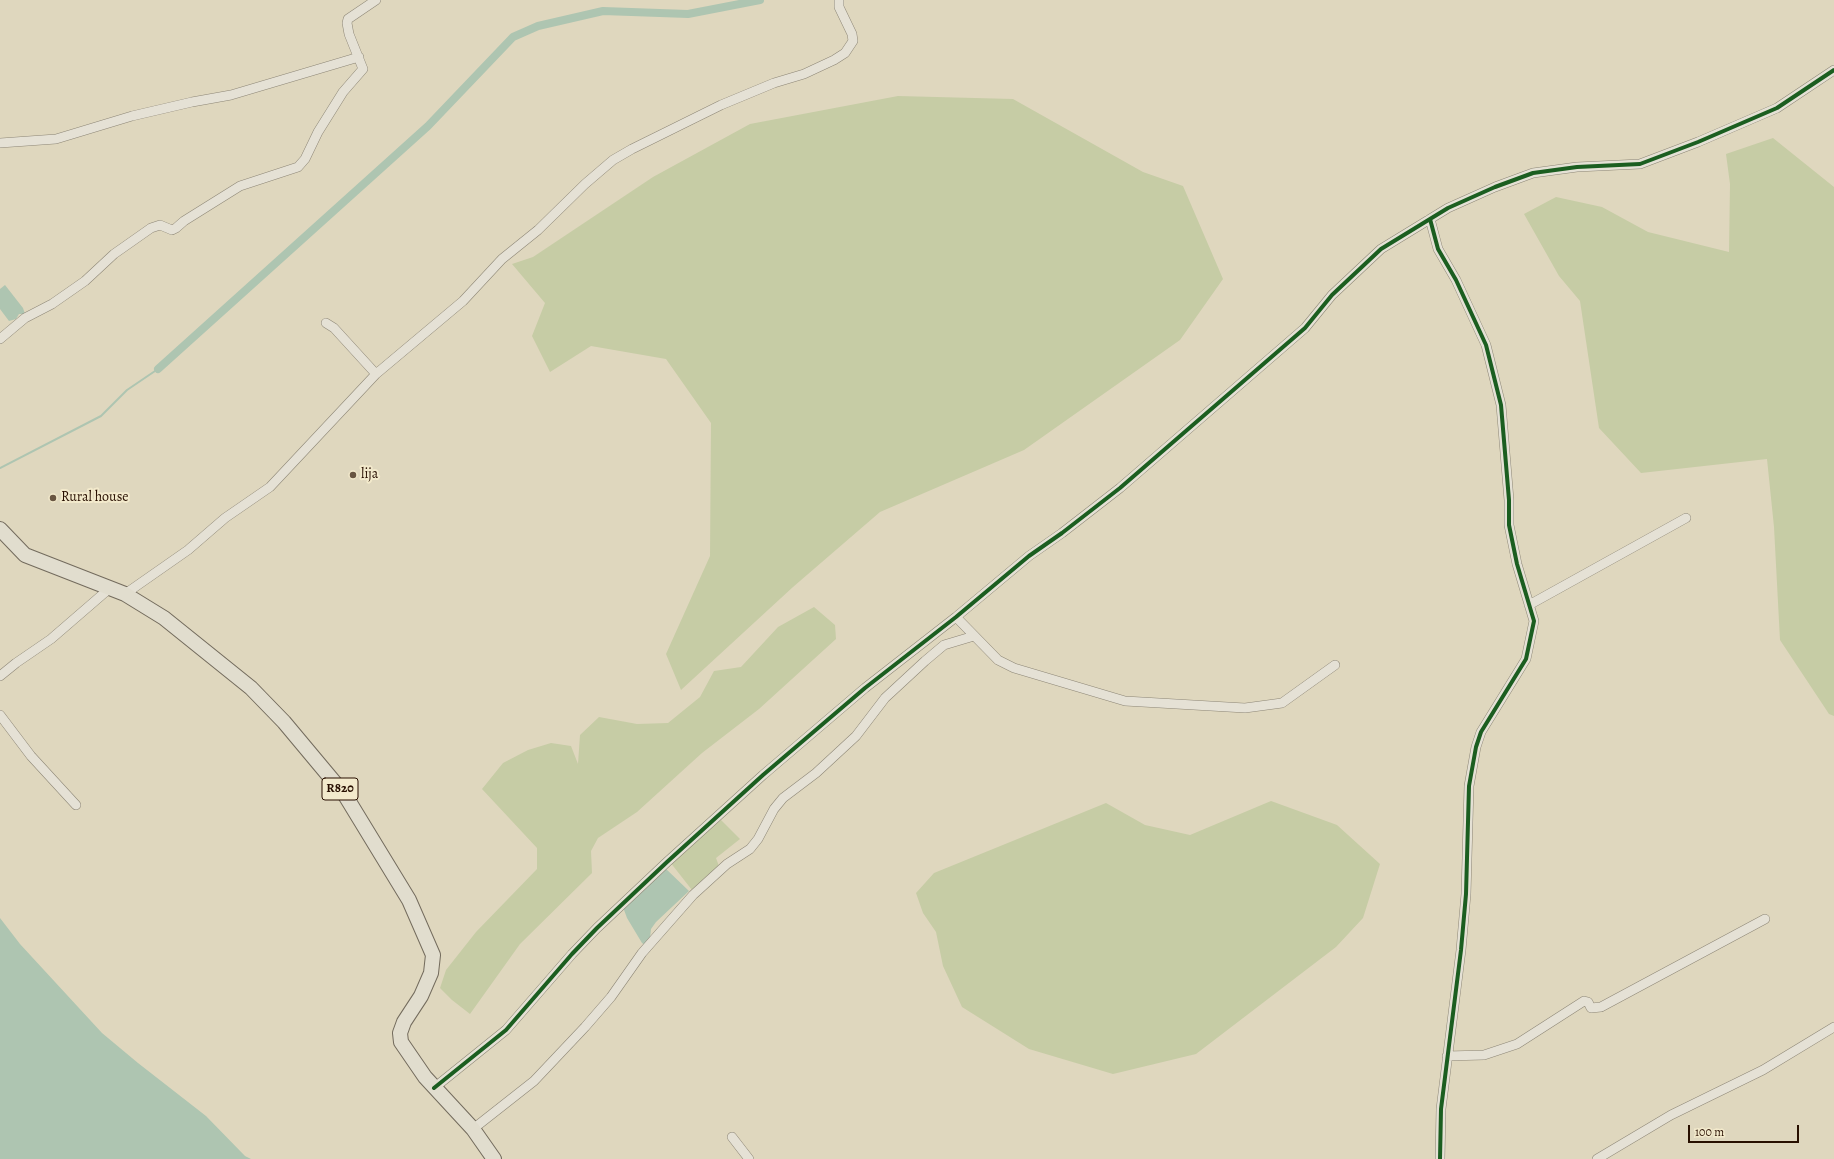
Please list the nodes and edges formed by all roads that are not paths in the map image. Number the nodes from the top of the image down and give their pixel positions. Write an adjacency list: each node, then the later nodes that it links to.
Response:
1 (376, 0): 3 (street)
2 (839, 0): 9 (street)
3 (359, 58): 5 (street); 8 (street)
4 (1834, 70): 6 (street)
5 (0, 143)
6 (1430, 218): 14 (street); 15 (street)
7 (326, 322): 9 (street)
8 (0, 339)
9 (376, 374): 13 (street)
10 (1686, 518): 14 (street)
11 (0, 529): 12 (main road, R820)
12 (110, 588): 13 (main road, R820); 18 (street)
13 (125, 594): 24 (main road, R820)
14 (1529, 605): 23 (street)
15 (956, 617): 16 (street); 24 (street)
16 (974, 636): 17 (street); 25 (street)
17 (1335, 664)
18 (0, 676)
19 (0, 715): 20 (street)
20 (76, 805)
21 (1765, 919): 23 (street)
22 (1834, 1027): 30 (street)
23 (1447, 1056): 29 (street)
24 (434, 1088): 25 (main road, R820)
25 (473, 1129): 27 (main road, R820)
26 (732, 1137): 28 (street)
27 (494, 1159)
28 (749, 1159)
29 (1440, 1159)
30 (1597, 1159)

